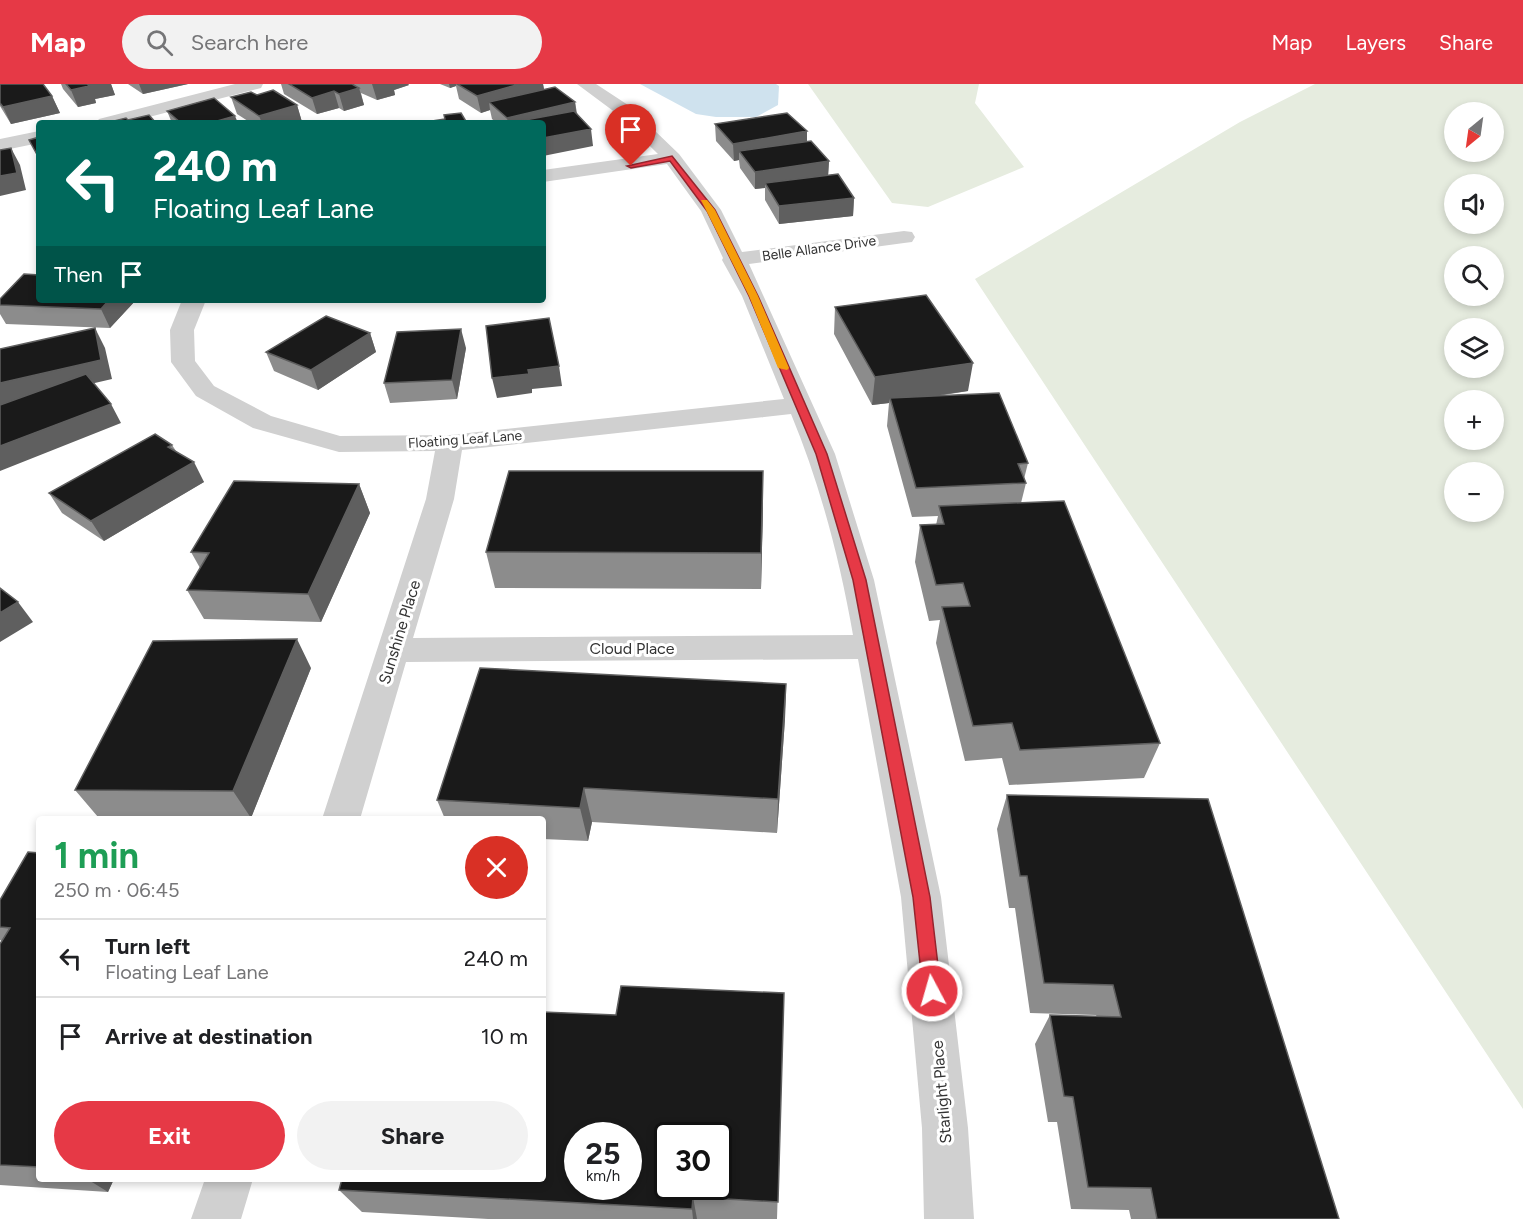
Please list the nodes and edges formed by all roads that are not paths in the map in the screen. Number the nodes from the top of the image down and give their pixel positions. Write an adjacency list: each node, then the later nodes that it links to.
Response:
1 (255, 84): 3 (street)
2 (585, 84): 6 (street, Starlight Place)
3 (117, 120)
4 (36, 138): 5 (street)
5 (0, 145)
6 (672, 159): 7 (street); 9 (street, Starlight Place)
7 (546, 176)
8 (904, 237): 9 (street, Belle Allance Drive)
9 (733, 260): 11 (street, Starlight Place)
10 (193, 303): 12 (street, Floating Leaf Lane)
11 (799, 405): 12 (street, Floating Leaf Lane); 13 (street, Starlight Place)
12 (450, 443): 14 (street, Sunshine Place)
13 (870, 647): 14 (street, Cloud Place); 18 (street, Starlight Place)
14 (393, 650): 15 (street, Sunshine Place)
15 (341, 816)
16 (228, 1182): 17 (street)
17 (216, 1219)
18 (949, 1219)

